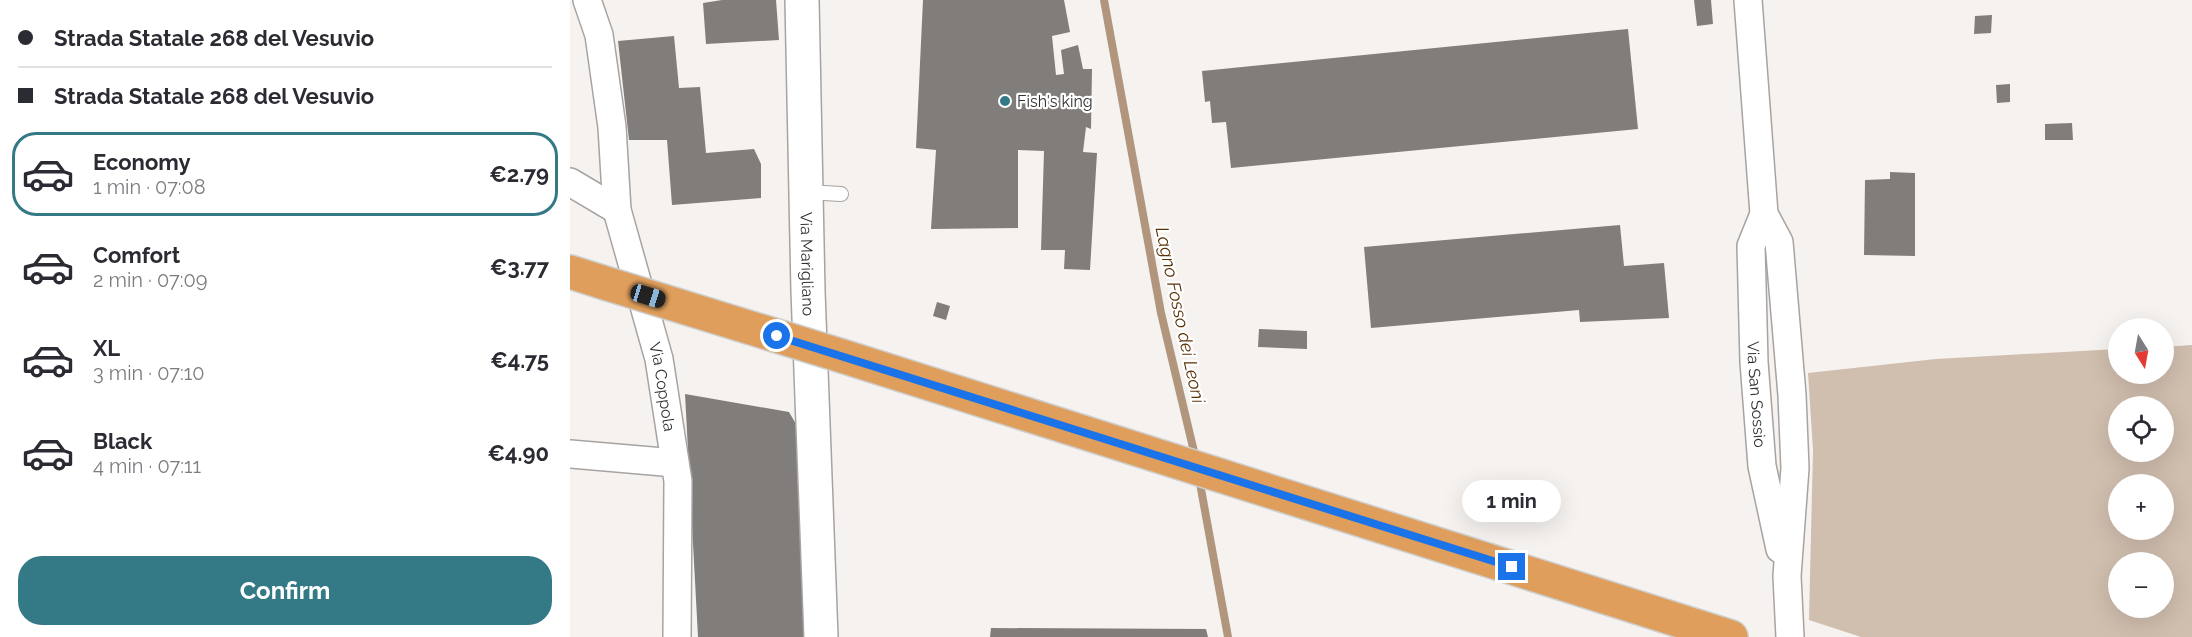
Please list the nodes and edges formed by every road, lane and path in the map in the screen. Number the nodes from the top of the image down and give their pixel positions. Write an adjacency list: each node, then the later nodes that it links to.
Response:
1 (587, 0): 7 (street, Via Coppola)
2 (802, 0): 5 (street, Via Marigliano)
3 (1748, 0): 14 (street, Via San Sossio)
4 (570, 182): 7 (street)
5 (806, 192): 6 (lane); 12 (street, Via Marigliano)
6 (841, 194)
7 (617, 210): 10 (street, Via Coppola)
8 (570, 272): 13 (highway, bridge)
9 (570, 454): 10 (street)
10 (675, 463): 11 (street, Via Coppola)
11 (677, 637)
12 (821, 637)
13 (1731, 637)
14 (1790, 637)

